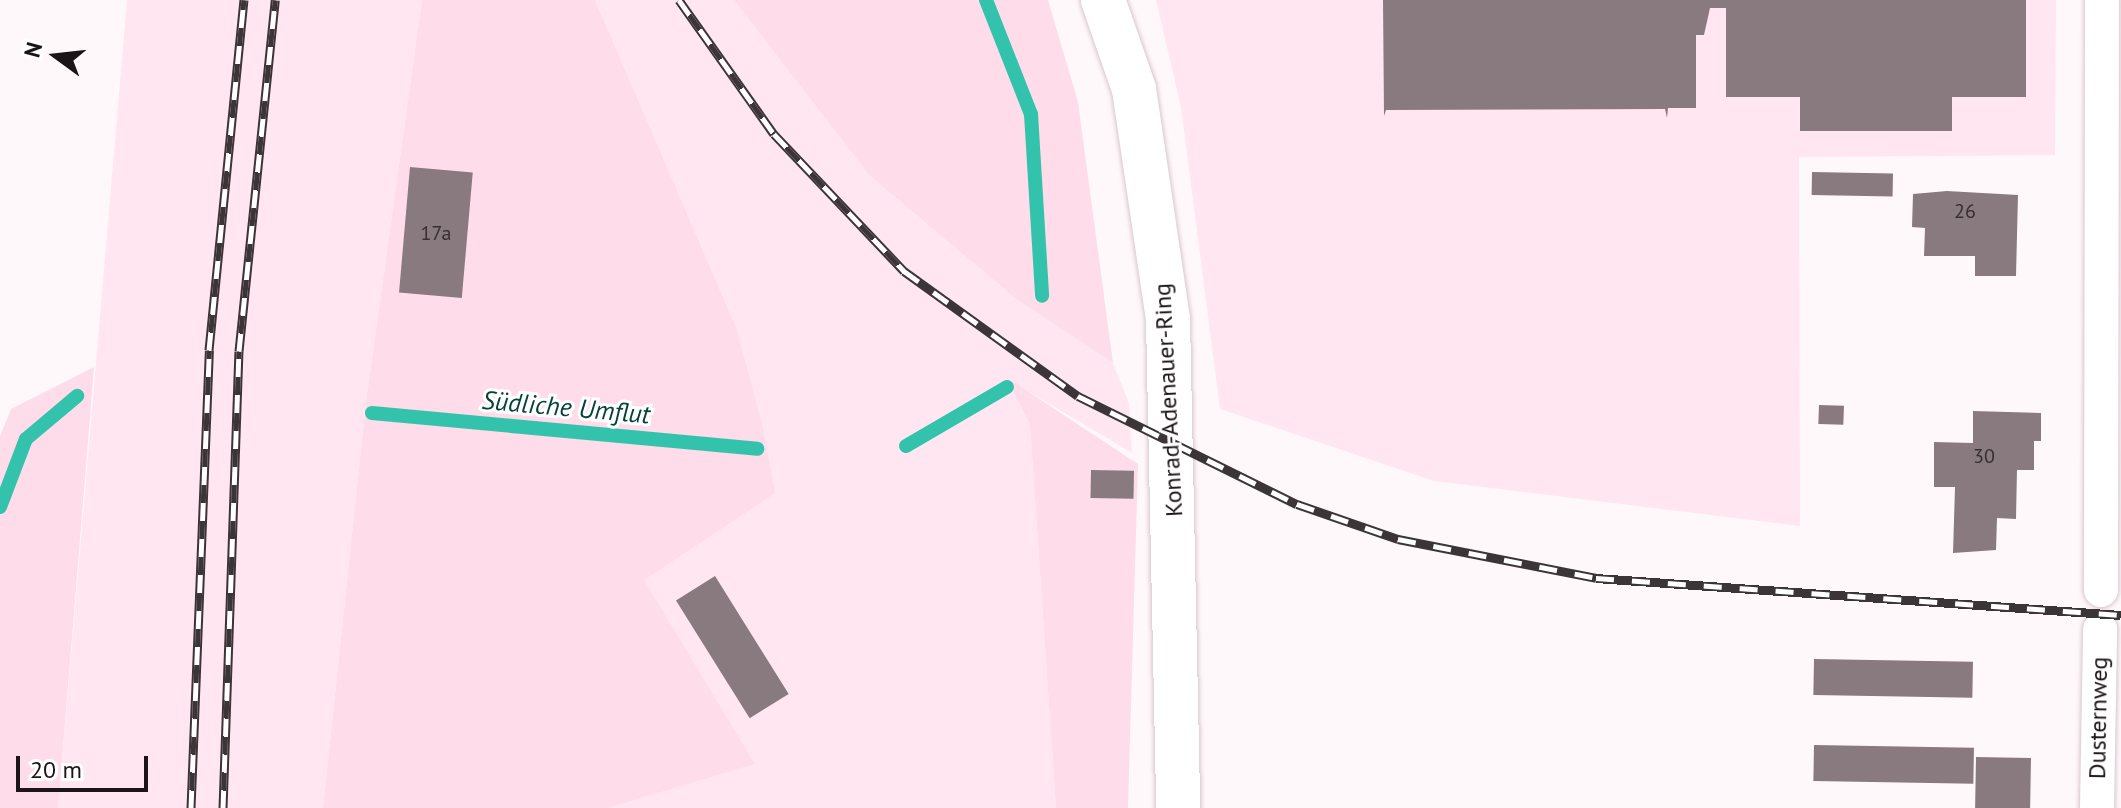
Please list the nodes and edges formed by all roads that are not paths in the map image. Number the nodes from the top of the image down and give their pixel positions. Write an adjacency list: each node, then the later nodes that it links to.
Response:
1 (1103, 0): 5 (street, Konrad-Adenauer-Ring)
2 (2102, 0): 3 (street)
3 (2101, 590)
4 (2100, 629): 6 (street, Dusternweg)
5 (1178, 808)
6 (2097, 808)

